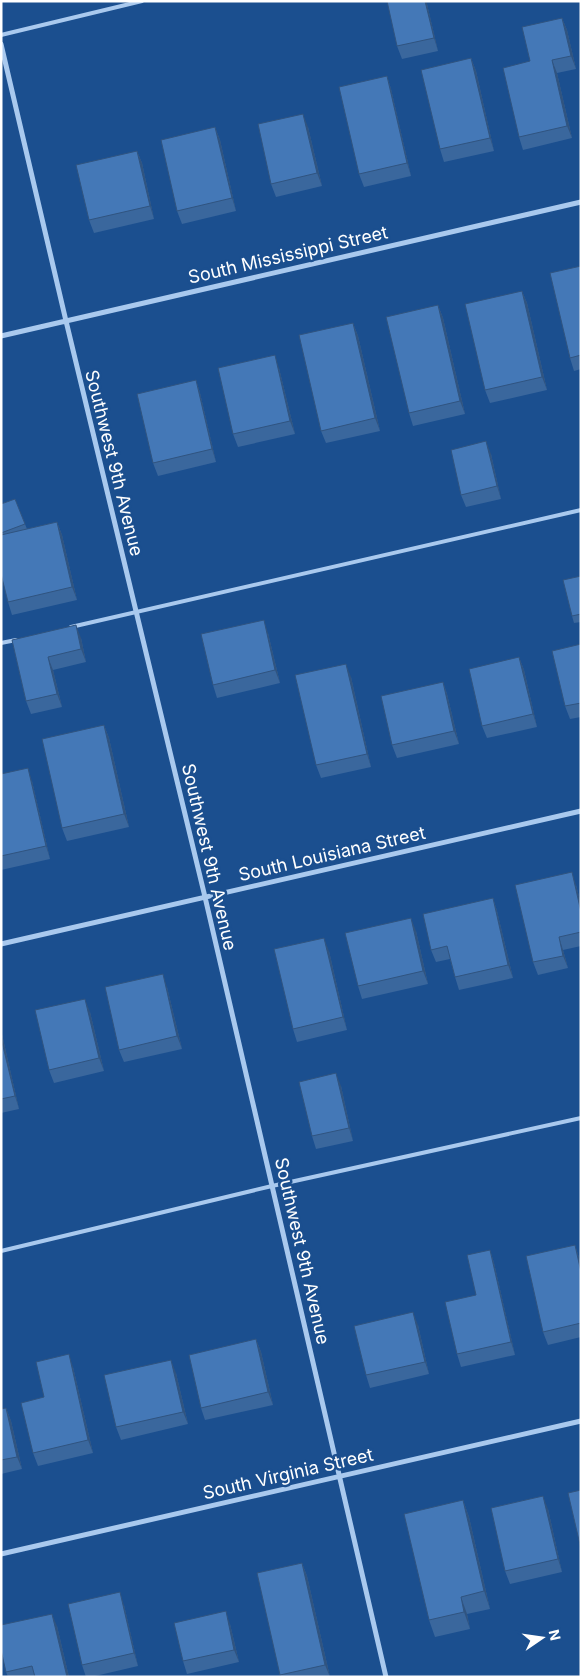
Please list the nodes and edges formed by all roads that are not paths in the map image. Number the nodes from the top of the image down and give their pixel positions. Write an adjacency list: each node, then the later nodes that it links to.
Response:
1 (142, 1): 2 (lane)
2 (1, 35)
3 (1, 44): 5 (street, Southwest 9th Avenue)
4 (581, 202): 5 (street, South Mississippi Street)
5 (66, 321): 6 (street, South Mississippi Street); 8 (street, Southwest 9th Avenue)
6 (1, 336)
7 (581, 510): 8 (lane)
8 (136, 612): 9 (lane); 13 (street, Southwest 9th Avenue)
9 (69, 628)
10 (20, 639): 11 (lane)
11 (1, 643)
12 (581, 811): 13 (street, South Louisiana Street)
13 (205, 897): 14 (street, South Louisiana Street); 16 (street, Southwest 9th Avenue)
14 (1, 944)
15 (581, 1118): 16 (lane)
16 (272, 1186): 17 (lane); 19 (street, Southwest 9th Avenue)
17 (1, 1251)
18 (581, 1421): 19 (street, South Virginia Street)
19 (339, 1476): 20 (street, South Virginia Street); 21 (street, Southwest 9th Avenue)
20 (1, 1554)
21 (386, 1677)

